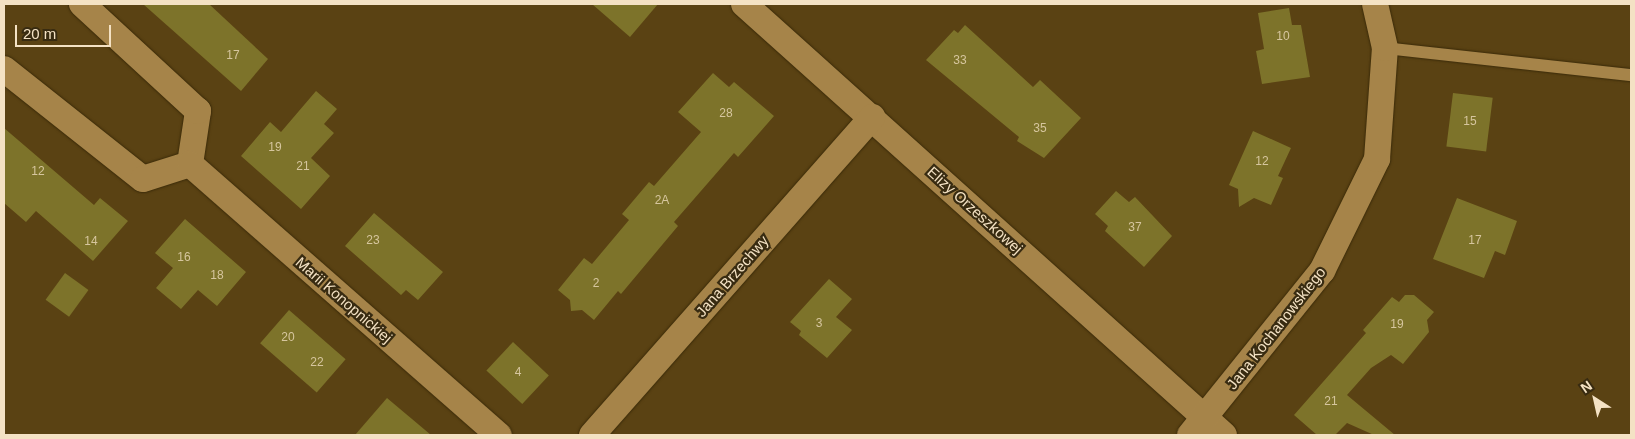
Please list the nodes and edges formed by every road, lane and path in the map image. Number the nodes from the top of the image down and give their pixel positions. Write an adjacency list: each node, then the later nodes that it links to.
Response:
1 (82, 4): 8 (street)
2 (744, 4): 7 (street, Elizy Orzeszkowej)
3 (1374, 4): 4 (street, Jana Kochanowskiego)
4 (1385, 48): 6 (lane); 9 (street, Jana Kochanowskiego)
5 (4, 69): 8 (street)
6 (1631, 76)
7 (872, 117): 9 (street, Elizy Orzeszkowej); 11 (street, Jana Brzechwy)
8 (190, 164): 10 (street, Marii Konopnickiej)
9 (1197, 427): 12 (street)
10 (499, 435)
11 (592, 435)
12 (1224, 435)

